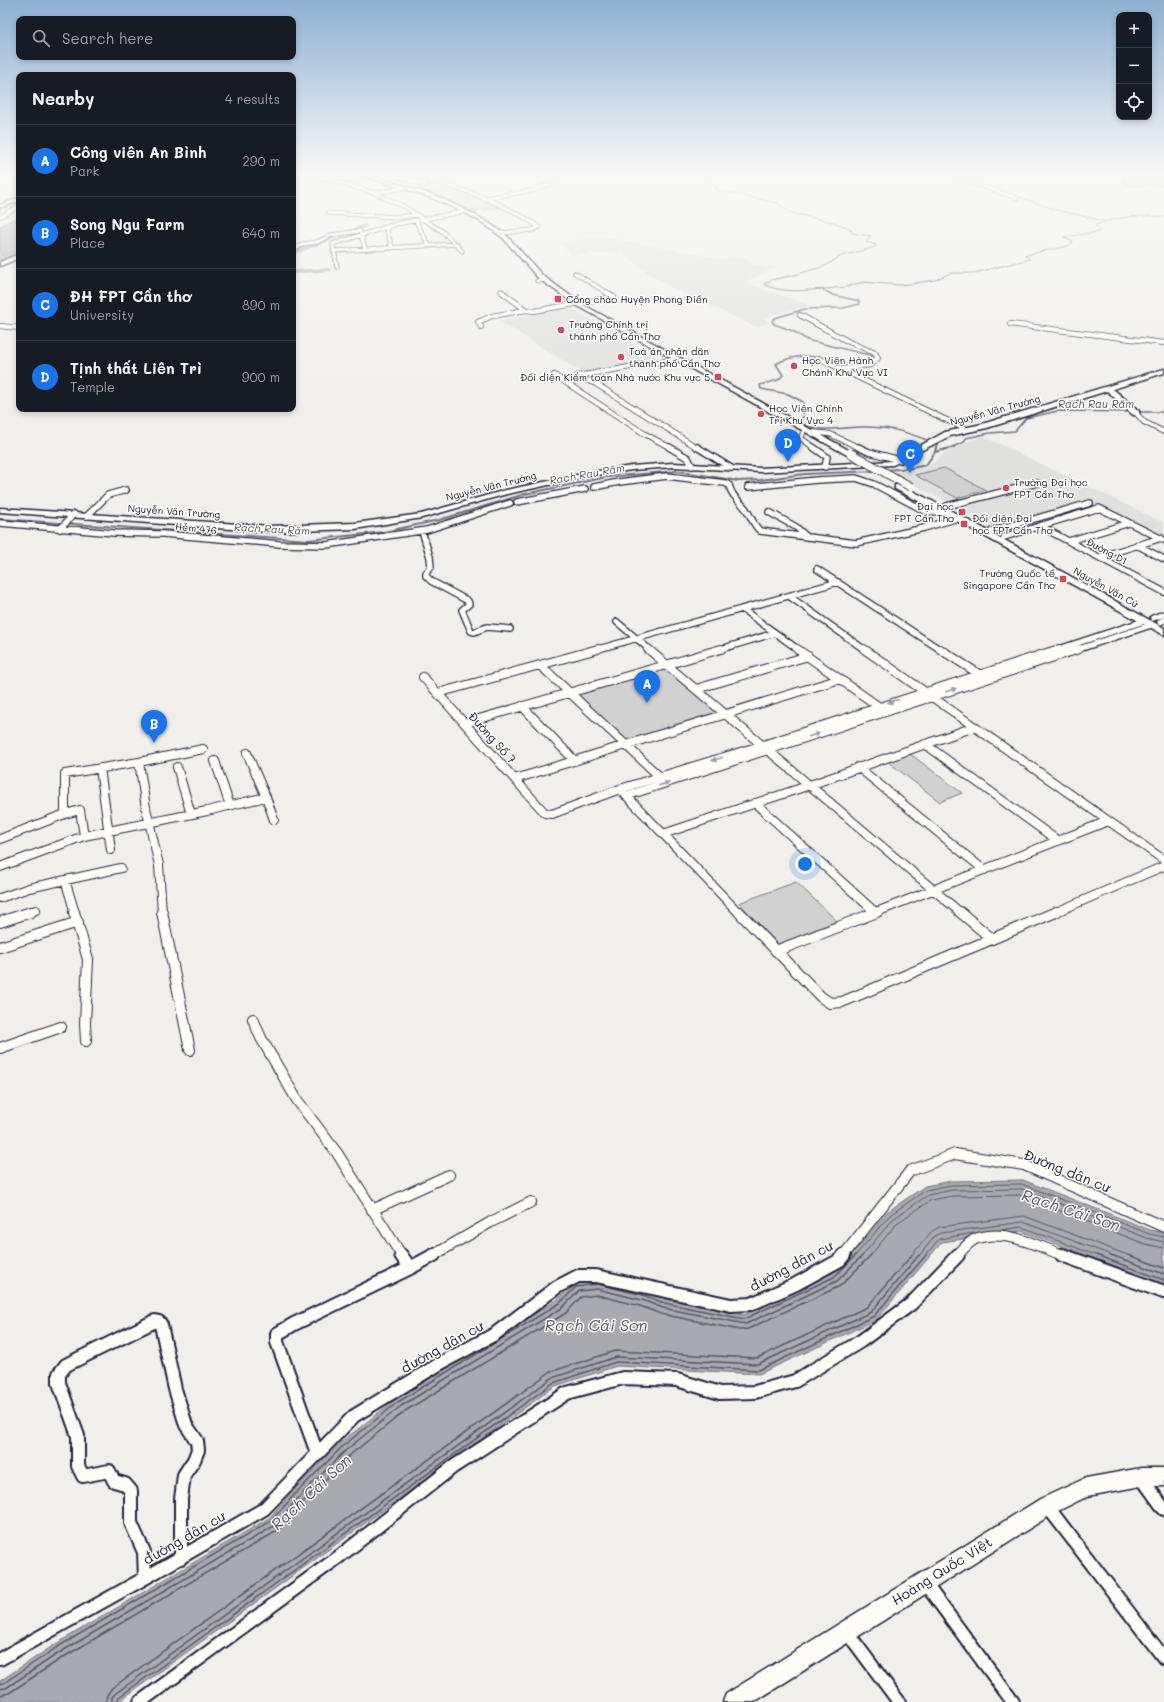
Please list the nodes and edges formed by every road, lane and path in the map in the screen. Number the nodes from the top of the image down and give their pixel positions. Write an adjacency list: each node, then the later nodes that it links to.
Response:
1 (335, 253): 5 (street)
2 (519, 253): 8 (main road, Nguyễn Văn Cừ)
3 (16, 257): 4 (main road)
4 (0, 264)
5 (338, 267)
6 (575, 273): 8 (street)
7 (501, 291): 9 (street)
8 (575, 305): 9 (street); 15 (main road, Nguyễn Văn Cừ); 16 (main road, Nguyễn Văn Cừ)
9 (526, 310): 13 (street)
10 (800, 315): 20 (street)
11 (1010, 324): 17 (street)
12 (0, 326): 14 (street)
13 (481, 327)
14 (16, 328)
15 (633, 334): 16 (main road); 19 (main road, Nguyễn Văn Cừ)
16 (626, 335): 19 (main road, Nguyễn Văn Cừ)
17 (1164, 343)
18 (818, 358): 20 (street)
19 (673, 359): 24 (main road, Nguyễn Văn Cừ); 33 (street)
20 (842, 370): 26 (street)
21 (1164, 371): 23 (main road, Nguyễn Văn Trường)
22 (554, 375): 31 (street)
23 (1109, 389): 25 (main road); 26 (main road, Nguyễn Văn Trường)
24 (758, 406): 27 (main road, Nguyễn Văn Cừ); 29 (main road, Nguyễn Văn Cừ)
25 (1135, 412): 28 (street)
26 (967, 430): 30 (main road, Nguyễn Văn Trường)
27 (811, 432): 30 (street); 44 (main road, Nguyễn Văn Cừ, bridge)
28 (1164, 432)
29 (803, 433): 32 (street); 44 (main road, Nguyễn Văn Cừ)
30 (900, 460): 32 (main road, Nguyễn Văn Trường)
31 (692, 466): 33 (main road, Nguyễn Văn Trường); 34 (main road, Nguyễn Văn Trường)
32 (825, 467): 33 (main road, Nguyễn Văn Trường)
33 (731, 468)
34 (626, 470): 35 (street); 48 (main road, Nguyễn Văn Trường)
35 (632, 479): 37 (street); 56 (street)
36 (1037, 483): 44 (street)
37 (594, 487)
38 (748, 487): 44 (street)
39 (585, 489): 41 (street)
40 (126, 490): 48 (street)
41 (517, 502)
42 (1090, 502): 55 (street)
43 (510, 503): 54 (street, Hẻm 476)
44 (947, 509): 49 (main road, Nguyễn Văn Cừ); 55 (main road, Nguyễn Văn Cừ)
45 (0, 510): 47 (main road, Nguyễn Văn Trường)
46 (769, 512): 56 (street)
47 (73, 515): 48 (main road, Nguyễn Văn Trường); 53 (street)
48 (87, 516)
49 (958, 518): 55 (main road, Nguyễn Văn Cừ); 56 (street)
50 (1129, 523): 52 (street); 57 (street); 58 (street)
51 (0, 524): 53 (street, Hẻm 476)
52 (1040, 526): 55 (street); 58 (street, Đường D1)
53 (61, 528): 54 (street, Hẻm 476)
54 (422, 531): 69 (street)
55 (998, 536): 67 (main road, Nguyễn Văn Cừ)
56 (807, 537)
57 (1162, 539): 59 (street)
58 (1069, 541): 60 (street, Đường D1)
59 (1137, 545): 60 (street); 61 (street)
60 (1099, 557): 64 (street, Đường D1)
61 (1164, 559)
62 (817, 569): 63 (street)
63 (838, 582): 65 (street); 76 (street)
64 (1164, 592)
65 (789, 596): 66 (street); 81 (street)
66 (742, 609): 71 (street); 72 (street)
67 (1157, 620): 70 (main road, Nguyễn Văn Cừ); 76 (street)
68 (617, 622): 72 (street)
69 (510, 629)
70 (1164, 632)
71 (775, 633): 73 (street); 74 (street)
72 (636, 638): 74 (street); 75 (street)
73 (808, 656): 78 (street); 79 (street)
74 (667, 664): 79 (street); 80 (street)
75 (540, 665): 80 (street); 82 (street)
76 (982, 676): 81 (street); 83 (street, one-way to 76)
77 (423, 677): 82 (street, Đường Số 7)
78 (840, 679): 85 (street); 86 (street)
79 (696, 689): 86 (street)
80 (569, 692): 84 (street); 90 (street)
81 (924, 692): 83 (street); 85 (street, one-way to 85)
82 (438, 693): 87 (street, Đường Số 7)
83 (931, 697): 88 (street); 91 (street, one-way to 83)
84 (522, 706): 87 (street); 95 (street)
85 (878, 706): 91 (street)
86 (726, 714): 90 (street); 91 (street)
87 (465, 723): 101 (street, Đường Số 7)
88 (974, 727): 89 (street); 110 (street)
89 (926, 744): 98 (street); 116 (street)
90 (626, 745): 95 (street); 100 (street)
91 (765, 747): 100 (street, one-way to 100); 102 (street); 103 (street, one-way to 91)
92 (203, 749): 96 (street)
93 (247, 753): 104 (street)
94 (215, 761): 106 (street)
95 (575, 761): 101 (street)
96 (139, 762): 99 (street); 111 (street)
97 (177, 767): 108 (street)
98 (858, 767): 102 (street); 122 (street)
99 (100, 768): 107 (street); 112 (street)
100 (660, 777): 103 (street)
101 (515, 779): 103 (street, Đường Số 7)
102 (810, 785): 105 (street); 124 (street)
103 (623, 793): 113 (street)
104 (266, 797): 106 (street); 109 (street)
105 (755, 803): 113 (street); 127 (street)
106 (230, 806): 108 (street)
107 (65, 814): 114 (street); 115 (street)
108 (191, 814): 111 (street)
109 (274, 820)
110 (1108, 821): 116 (street); 118 (street)
111 (151, 823): 112 (street); 137 (street)
112 (110, 830): 114 (street); 117 (street)
113 (663, 834): 132 (street)
114 (84, 836): 120 (street)
115 (0, 839)
116 (1058, 841): 122 (street)
117 (111, 850)
118 (1164, 860)
119 (1164, 866): 130 (street)
120 (0, 867)
121 (121, 868): 123 (street)
122 (984, 870): 124 (street)
123 (65, 880): 125 (street); 129 (street)
124 (934, 890): 127 (street); 130 (street)
125 (0, 898)
126 (36, 910): 128 (street)
127 (875, 912): 132 (street)
128 (0, 922)
129 (78, 922): 131 (street); 135 (street)
130 (991, 938): 132 (street)
131 (0, 946)
132 (776, 951)
133 (254, 1019): 141 (street)
134 (61, 1027): 136 (street)
135 (86, 1041)
136 (0, 1048)
137 (190, 1050)
138 (910, 1171): 142 (street, Đường dân cư); 145 (street, đường dân cư)
139 (449, 1175): 141 (street)
140 (530, 1202): 143 (street)
141 (372, 1210): 143 (street)
142 (1164, 1227)
143 (410, 1268): 145 (street)
144 (1164, 1292): 156 (street)
145 (317, 1453): 150 (street, đường dân cư)
146 (1141, 1476): 147 (main road, Hoàng Quốc Việt); 148 (main road, Hoàng Quốc Việt); 149 (street)
147 (1164, 1477)
148 (1047, 1506): 152 (main road, Hoàng Quốc Việt); 154 (street)
149 (1164, 1509)
150 (181, 1558): 151 (street, đường dân cư); 151 (street)
151 (145, 1578): 155 (street, đường dân cư)
152 (924, 1582): 153 (main road, Hoàng Quốc Việt); 159 (street)
153 (847, 1632): 157 (main road, Hoàng Quốc Việt); 158 (street)
154 (1164, 1658)
155 (0, 1659)
156 (140, 1702)
157 (734, 1702)
158 (899, 1702)
159 (1013, 1702)

